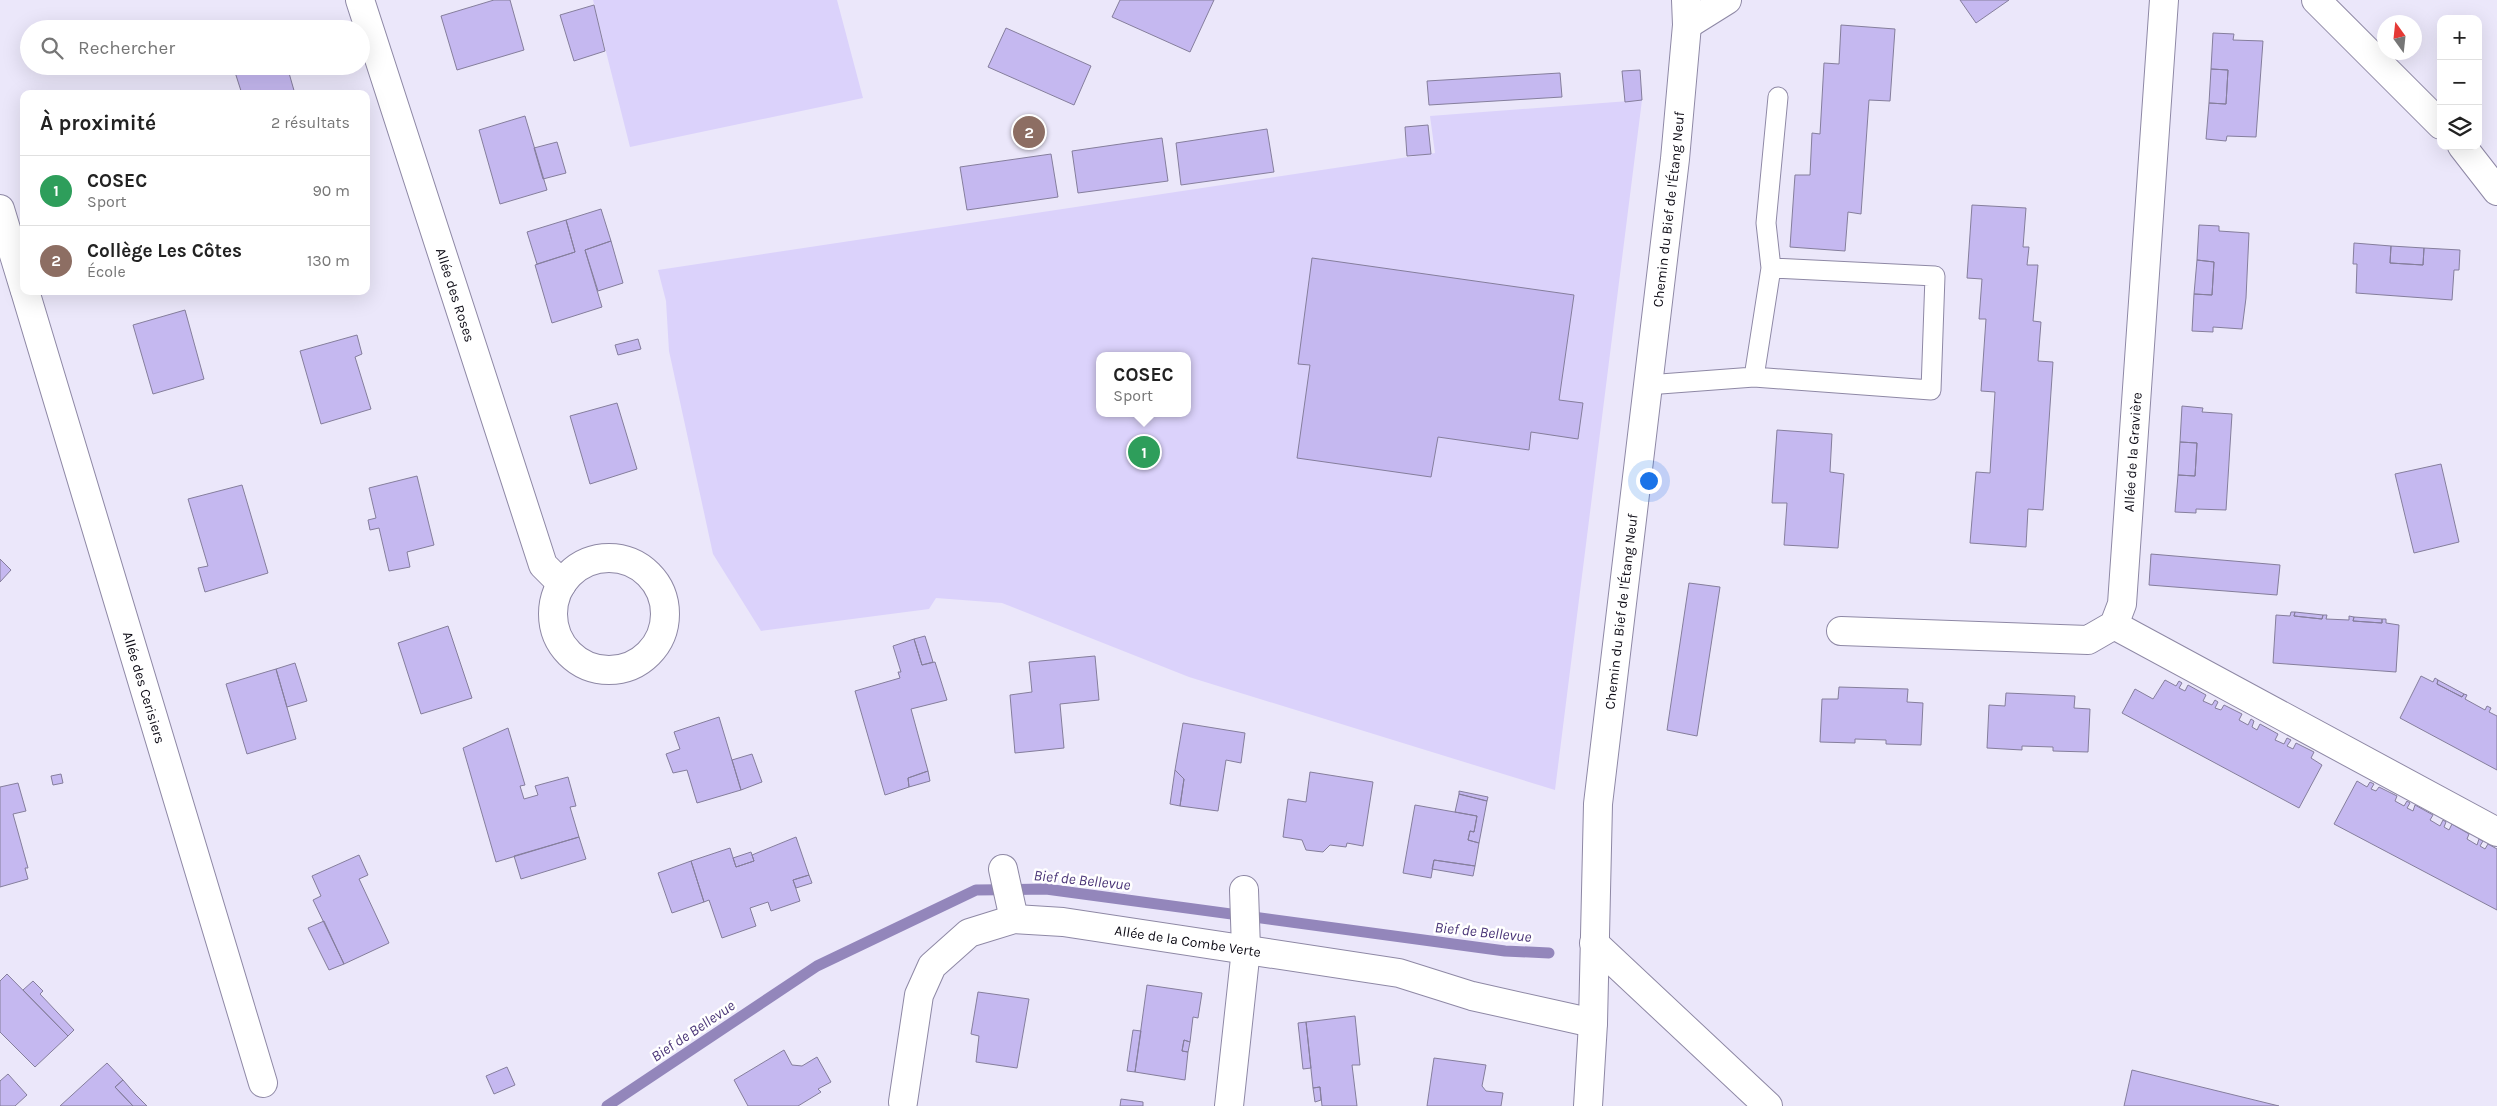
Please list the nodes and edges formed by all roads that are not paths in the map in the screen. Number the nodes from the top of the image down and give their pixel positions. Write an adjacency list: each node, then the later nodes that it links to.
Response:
1 (360, 0): 6 (street, Allée des Roses)
2 (1727, 0): 5 (street)
3 (2164, 0): 19 (street, Allée de la Gravière)
4 (2316, 0): 9 (street)
5 (1686, 13): 17 (street, Chemin du Bief de l'Étang Neuf)
6 (366, 20)
7 (370, 31): 18 (street, Allée des Roses)
8 (1778, 97): 13 (lane)
9 (2437, 121)
10 (2465, 150): 11 (street)
11 (2497, 191)
12 (0, 210): 14 (street, Allée des Cerisiers)
13 (1771, 268): 16 (lane); 16 (lane)
14 (20, 277)
15 (26, 295): 28 (street, Allée des Cerisiers)
16 (1754, 377): 17 (lane)
17 (1647, 385): 25 (street, Chemin du Bief de l'Étang Neuf)
18 (562, 584): 18 (street)
19 (2114, 625): 20 (street); 21 (street)
20 (1841, 631)
21 (2497, 832)
22 (1003, 869): 24 (street)
23 (1244, 890): 26 (street)
24 (1014, 919): 26 (street, Allée de la Combe Verte); 29 (street, Allée de la Combe Verte)
25 (1594, 943): 27 (street, Chemin du Bief de l'Étang Neuf); 32 (street)
26 (1246, 949): 27 (street, Allée de la Combe Verte); 30 (street)
27 (1593, 1023): 31 (street, Chemin du Bief de l'Étang Neuf)
28 (263, 1083)
29 (903, 1102)
30 (1229, 1106)
31 (1588, 1106)
32 (1768, 1106)

